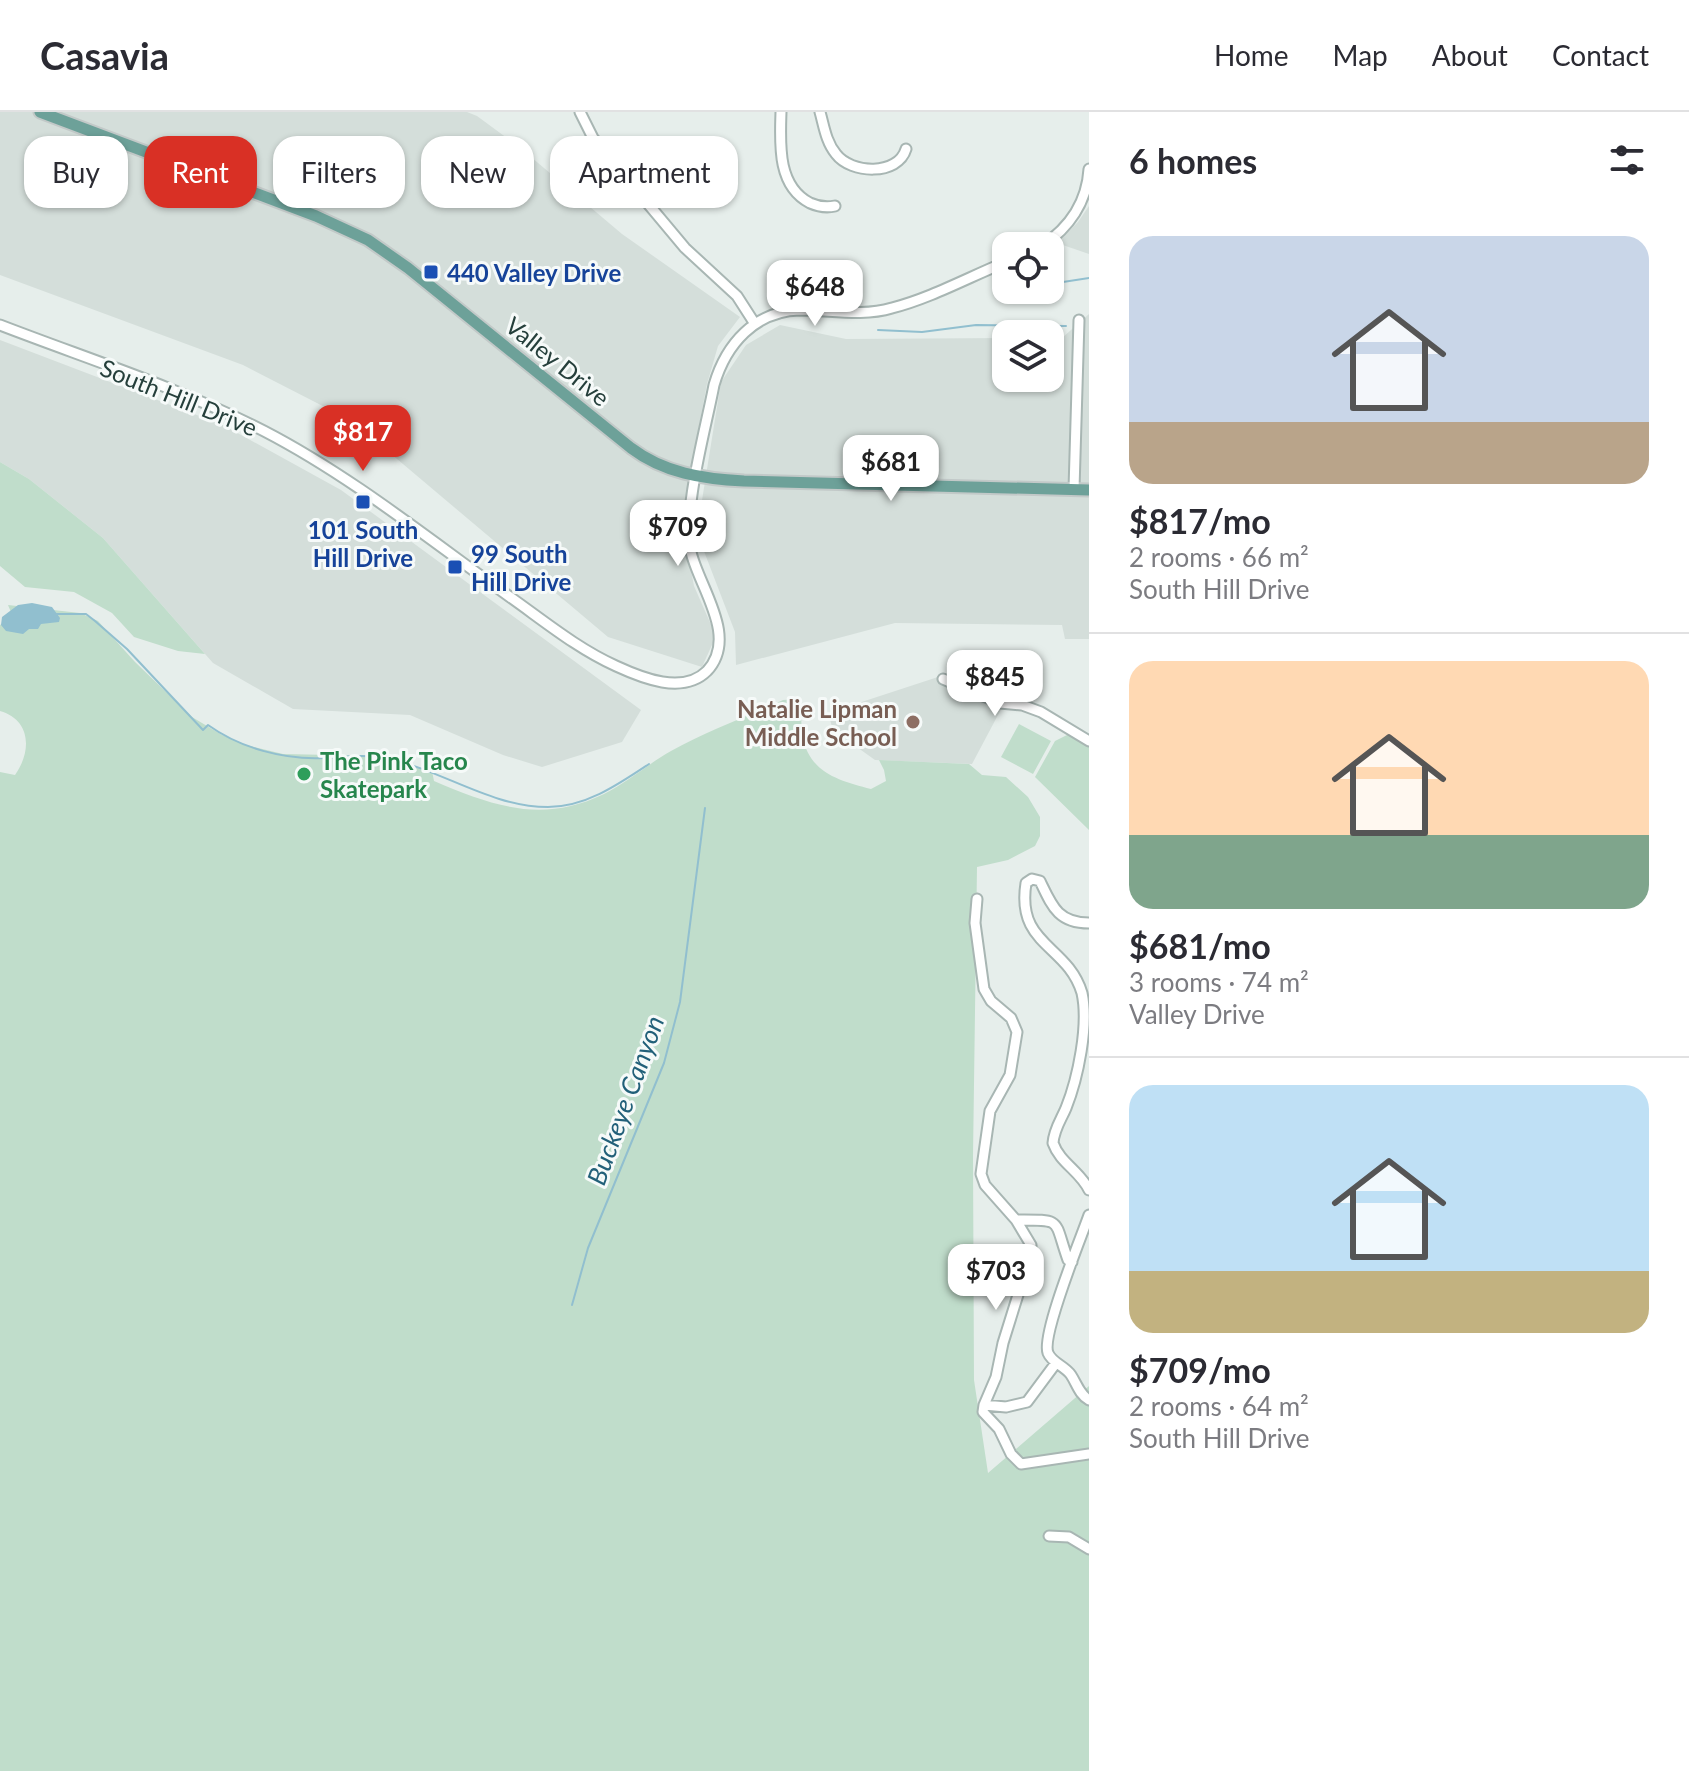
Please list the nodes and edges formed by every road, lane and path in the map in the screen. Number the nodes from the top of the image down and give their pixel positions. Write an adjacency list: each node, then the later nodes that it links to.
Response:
1 (40, 112): 13 (main road, Valley Drive)
2 (580, 112): 11 (street)
3 (781, 112): 7 (street)
4 (820, 112): 5 (street)
5 (906, 149)
6 (1089, 169): 8 (street)
7 (835, 206)
8 (1060, 232)
9 (992, 268): 11 (street)
10 (1079, 320): 14 (street)
11 (755, 324): 13 (street)
12 (0, 325): 13 (street, South Hill Drive)
13 (697, 476): 14 (main road, Valley Drive)
14 (1074, 489): 15 (main road, Valley Drive)
15 (1089, 490)
16 (943, 679): 17 (street)
17 (1089, 741)
18 (977, 899): 22 (street)
19 (1089, 923): 20 (street)
20 (1089, 1190)
21 (1089, 1215): 23 (street)
22 (1016, 1220): 23 (street); 26 (street)
23 (1072, 1262): 24 (street)
24 (1056, 1363): 25 (street); 26 (street)
25 (1089, 1400)
26 (984, 1405): 27 (street)
27 (1088, 1454)
28 (1049, 1536): 29 (street)
29 (1089, 1549)

